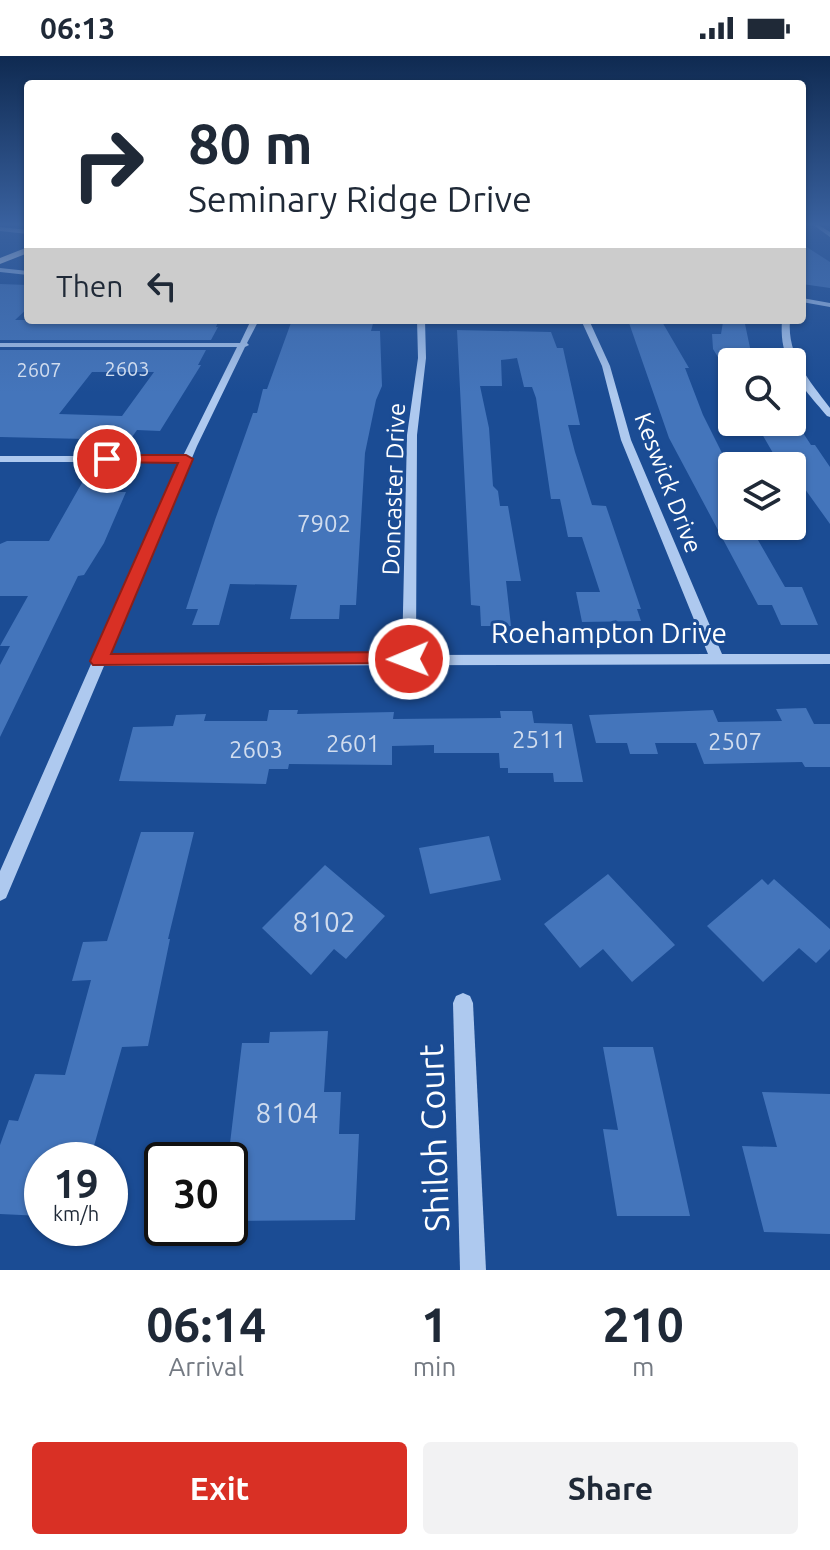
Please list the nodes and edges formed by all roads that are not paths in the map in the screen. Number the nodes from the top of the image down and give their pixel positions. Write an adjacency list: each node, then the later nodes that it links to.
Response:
1 (806, 301): 2 (street)
2 (830, 305)
3 (253, 324): 8 (street)
4 (421, 324): 12 (street, Doncaster Drive)
5 (587, 324): 13 (street, Keswick Drive)
6 (785, 324): 9 (street)
7 (0, 345): 8 (street)
8 (245, 345): 11 (street)
9 (830, 414)
10 (0, 459): 11 (street)
11 (186, 459): 15 (street)
12 (409, 659): 13 (street, Roehampton Drive); 15 (street, Roehampton Drive)
13 (717, 659): 14 (street, Roehampton Drive)
14 (830, 659)
15 (99, 661): 16 (street)
16 (0, 892)
17 (463, 1003): 18 (street, Shiloh Court)
18 (473, 1270)

